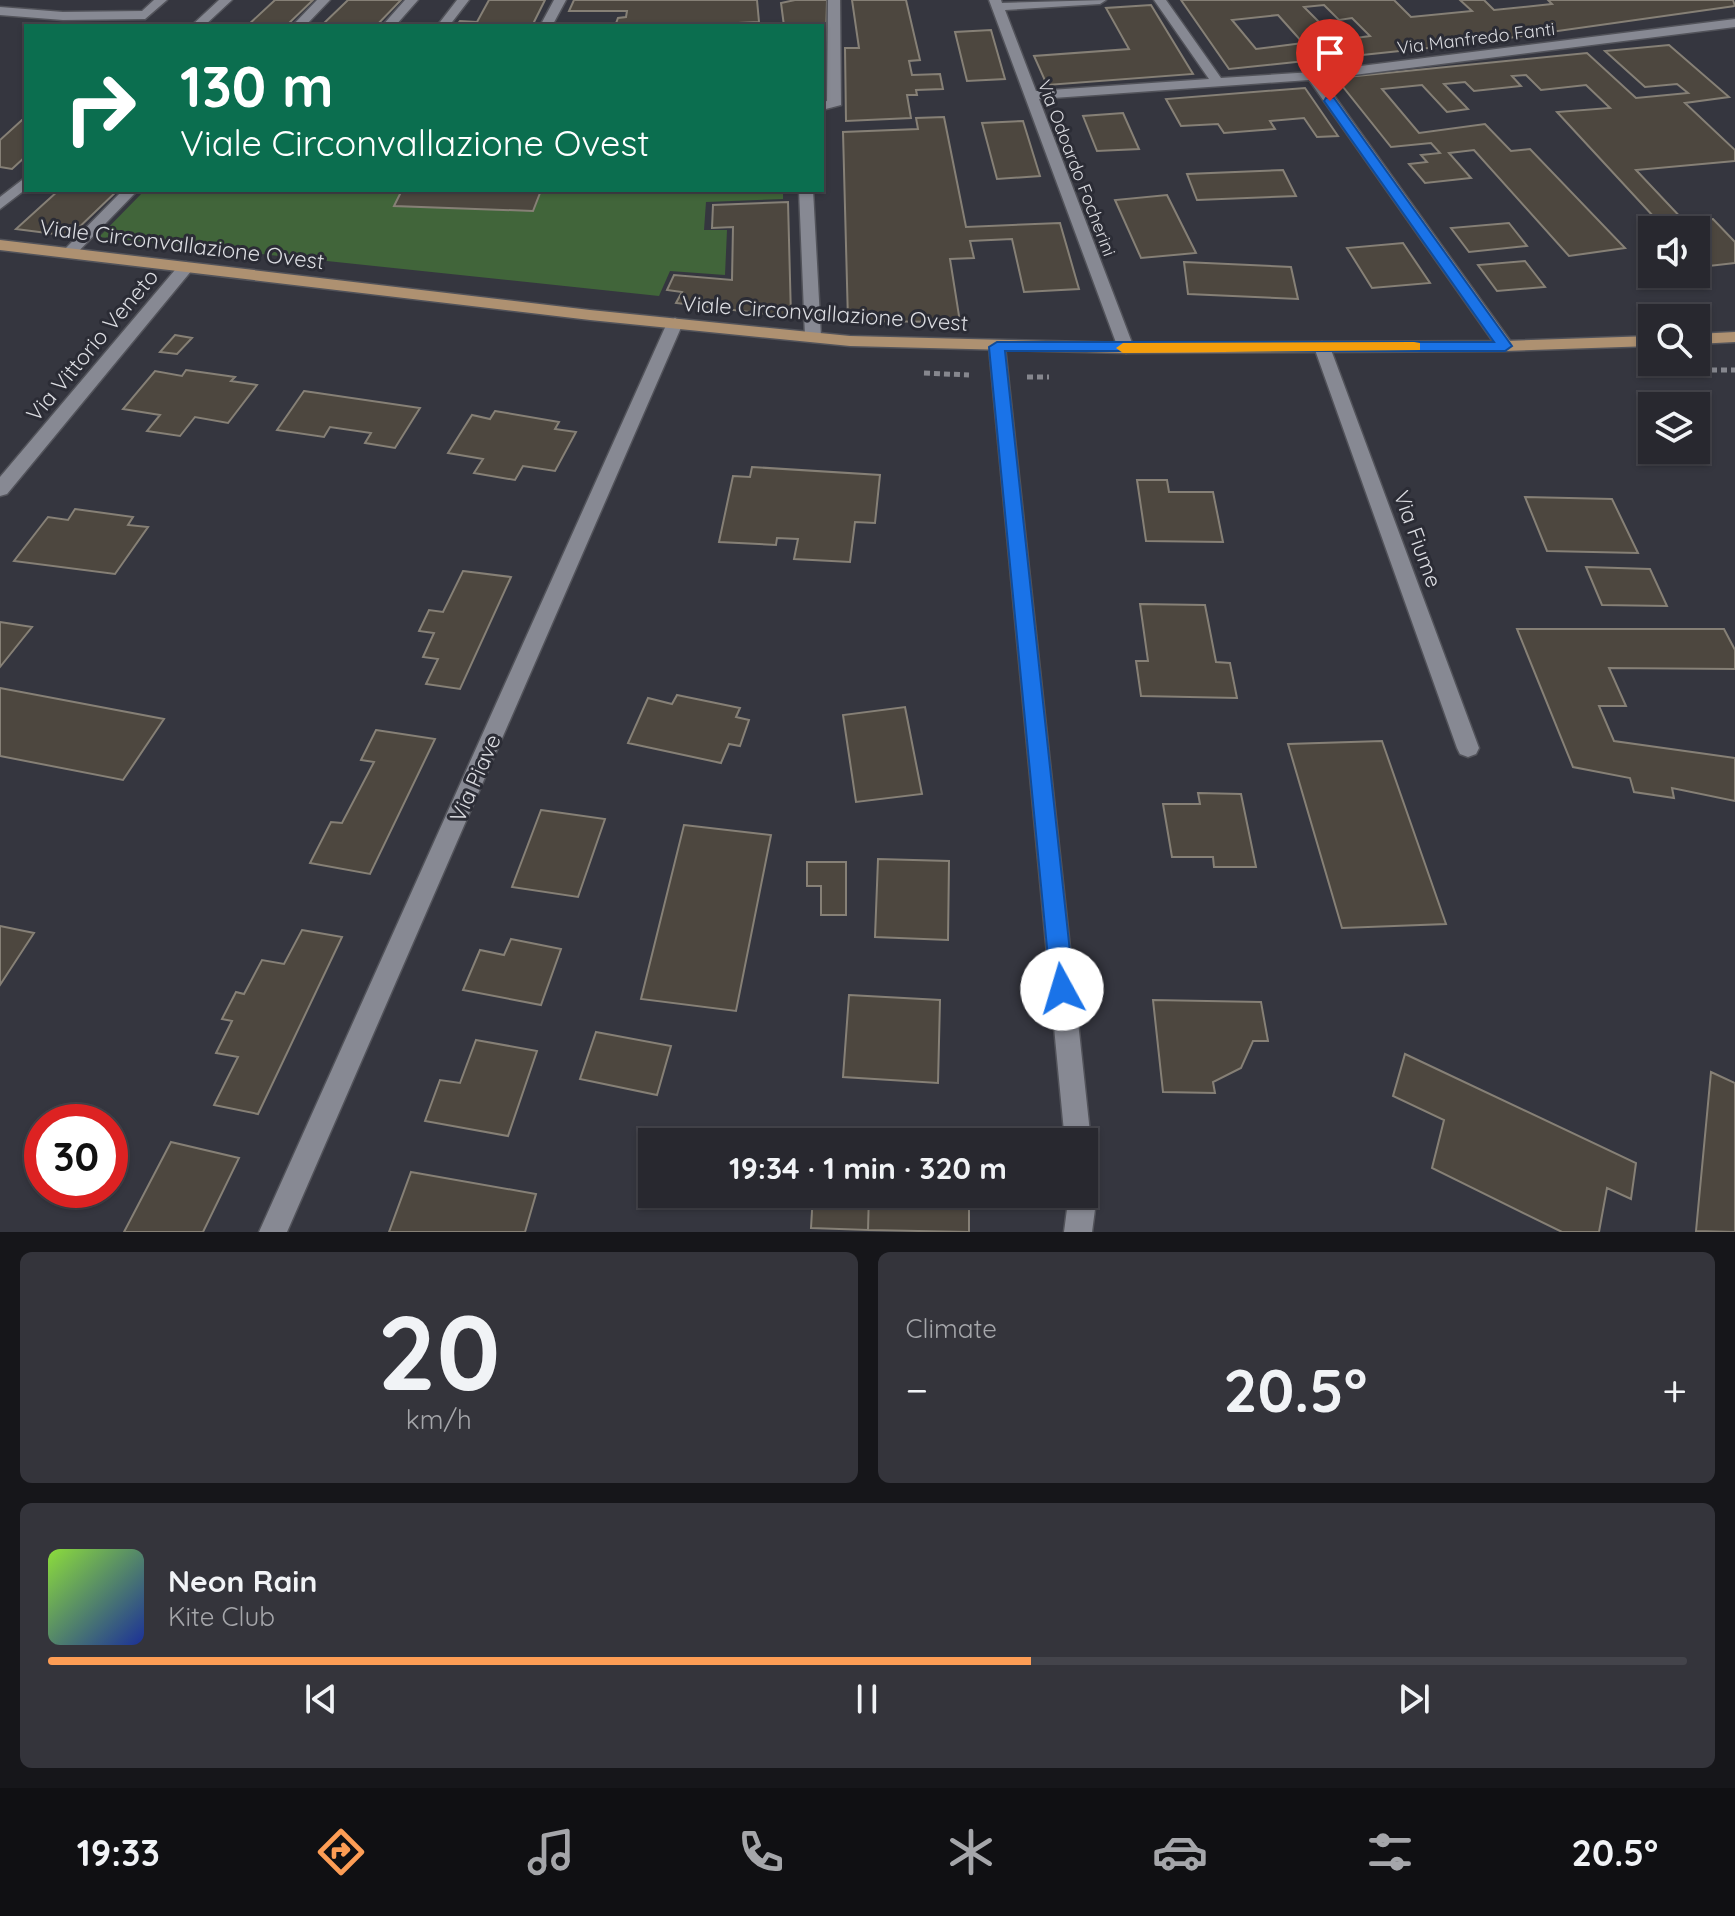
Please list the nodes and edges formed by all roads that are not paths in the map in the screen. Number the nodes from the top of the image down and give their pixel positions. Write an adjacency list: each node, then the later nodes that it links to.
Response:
1 (161, 0): 11 (street)
2 (226, 0): 13 (street)
3 (324, 0): 14 (street)
4 (412, 0): 15 (street)
5 (463, 0): 16 (street)
6 (560, 0): 17 (street)
7 (834, 0): 21 (street)
8 (1100, 0): 10 (street)
9 (1160, 0): 19 (street)
10 (996, 3): 20 (street, Via Odoardo Focherini)
11 (0, 11)
12 (1735, 23): 18 (street, Via Manfredo Fanti)
13 (199, 24)
14 (300, 24)
15 (390, 24)
16 (445, 24)
17 (547, 24)
18 (1313, 76): 19 (street, Via Manfredo Fanti); 34 (street)
19 (1218, 83): 20 (street, Via Manfredo Fanti)
20 (1029, 96): 37 (street, Via Odoardo Focherini)
21 (824, 106)
22 (24, 183): 25 (street)
23 (129, 192): 27 (street)
24 (806, 192): 30 (street)
25 (0, 205)
26 (0, 245): 27 (main road, Viale Circonvallazione Ovest)
27 (68, 254): 28 (main road, Viale Circonvallazione Ovest)
28 (186, 267): 29 (main road, Viale Circonvallazione Ovest); 38 (street, Via Vittorio Veneto)
29 (675, 323): 30 (main road, Viale Circonvallazione Ovest); 42 (street, Via Piave)
30 (813, 337): 35 (main road, Viale Circonvallazione Ovest)
31 (1735, 337): 32 (main road)
32 (1710, 338)
33 (1638, 341): 34 (main road, Viale Circonvallazione Ovest)
34 (1505, 346): 36 (main road, Viale Circonvallazione Ovest)
35 (997, 347): 37 (main road, Viale Circonvallazione Ovest); 40 (street)
36 (1322, 347): 37 (main road, Viale Circonvallazione Ovest); 39 (street, Via Fiume)
37 (1126, 348)
38 (0, 489)
39 (1468, 748)
40 (1077, 1128)
41 (1081, 1208): 43 (street)
42 (273, 1232)
43 (1078, 1232)

